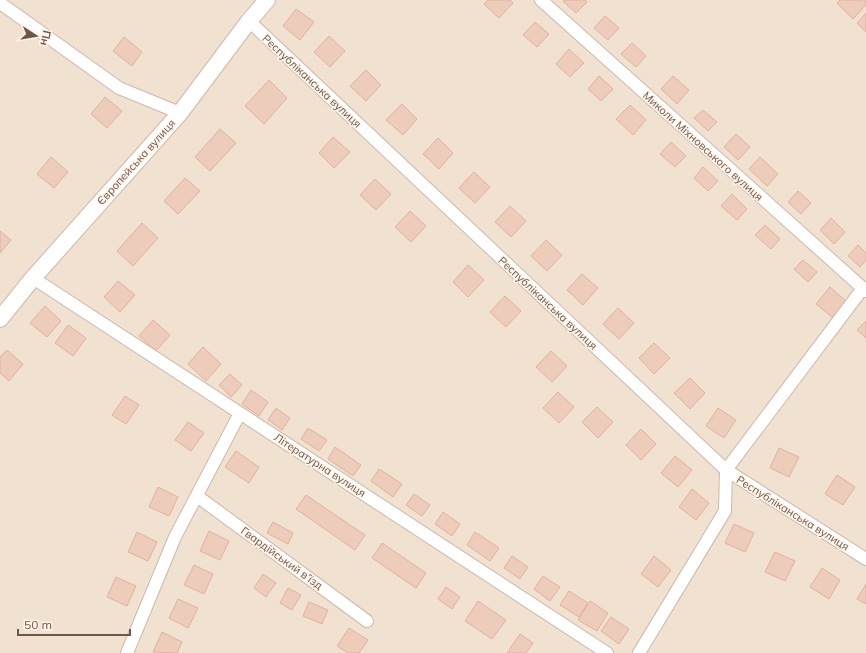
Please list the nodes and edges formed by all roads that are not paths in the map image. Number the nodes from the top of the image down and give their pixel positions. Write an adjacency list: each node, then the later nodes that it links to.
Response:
1 (267, 0): 4 (street, Європейська вулиця)
2 (541, 0): 7 (street, Миколи Міхновського вулиця)
3 (0, 3): 5 (street)
4 (249, 21): 5 (street, Європейська вулиця); 10 (street, Республіканська вулиця)
5 (180, 113): 6 (street, Європейська вулиця)
6 (33, 278): 8 (street, Європейська вулиця); 9 (street, Літературна вулиця)
7 (864, 290): 10 (street)
8 (0, 318)
9 (240, 413): 11 (street); 15 (street, Літературна вулиця)
10 (726, 470): 12 (street, Республіканська вулиця); 16 (street)
11 (197, 496): 13 (street, Гвардійський в’їзд); 14 (street)
12 (866, 559)
13 (367, 621)
14 (127, 653)
15 (606, 653)
16 (639, 653)

